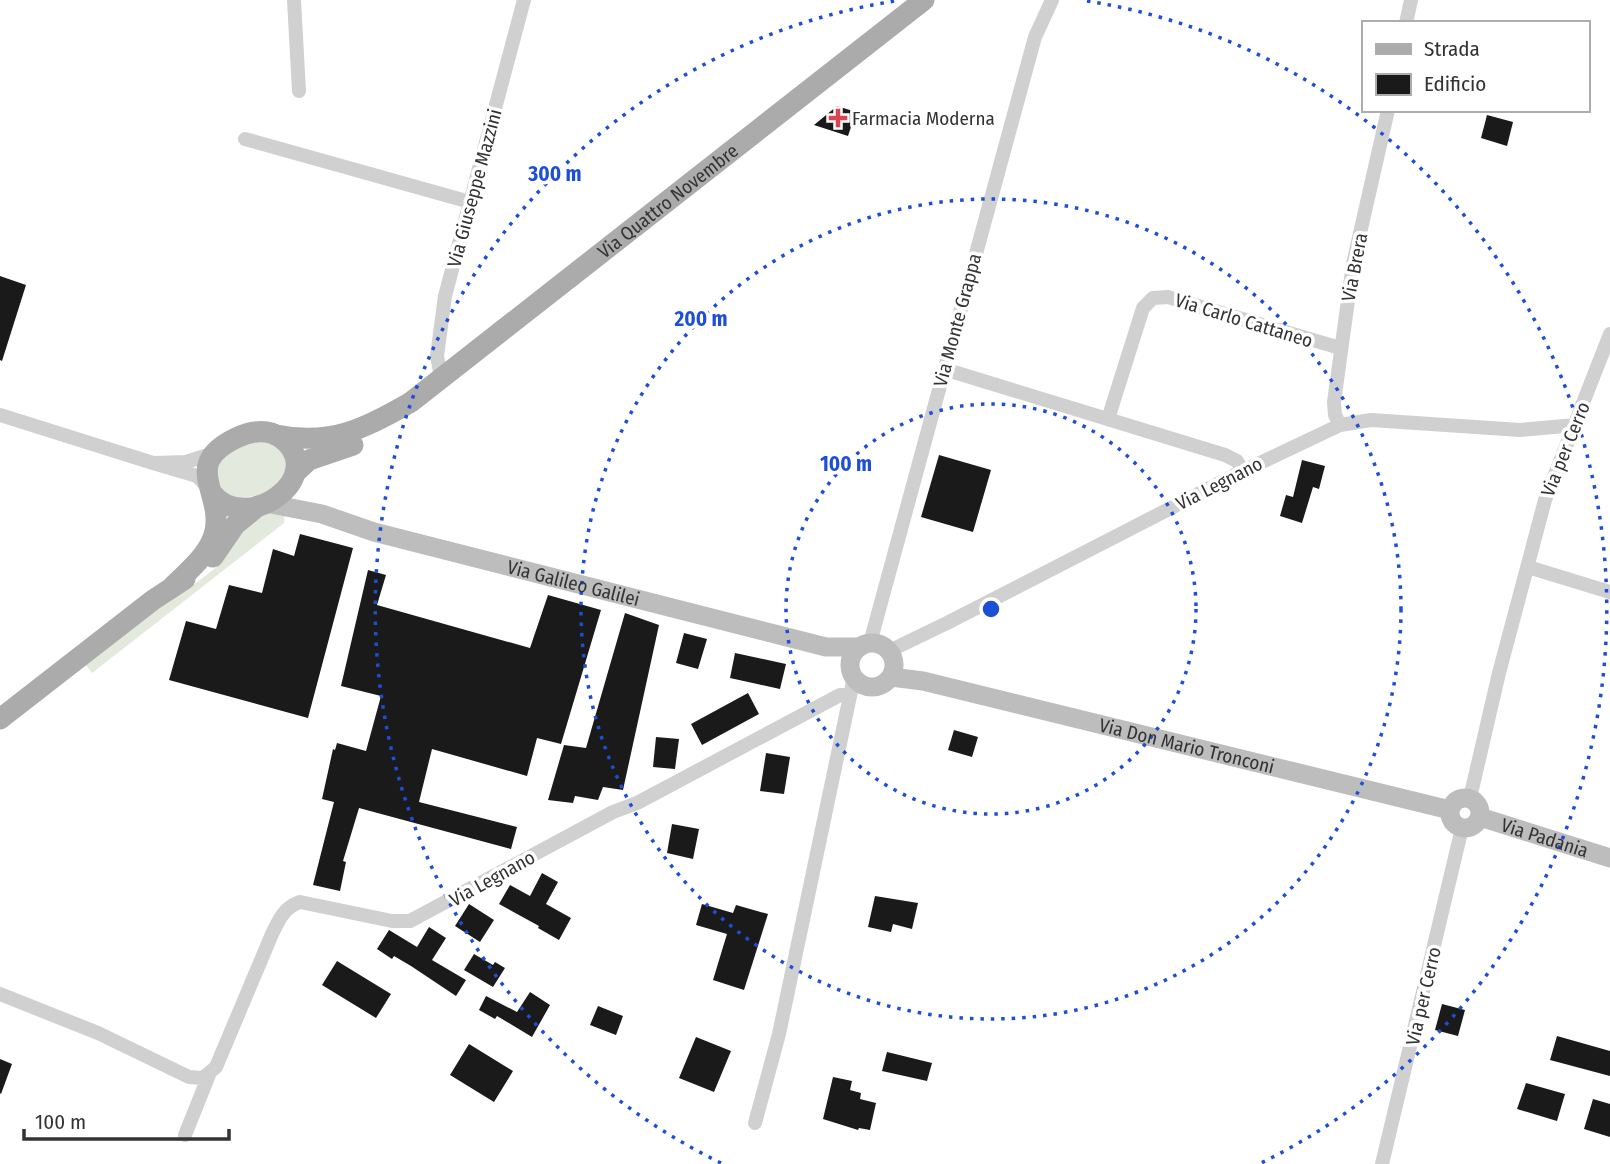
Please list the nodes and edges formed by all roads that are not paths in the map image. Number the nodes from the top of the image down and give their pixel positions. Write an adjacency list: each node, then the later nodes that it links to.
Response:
1 (294, 0): 7 (street)
2 (524, 0): 10 (street, Via Giuseppe Mazzini)
3 (924, 0): 14 (main road, Via Quattro Novembre)
4 (1052, 0): 13 (street, Via Monte Grappa)
5 (1411, 0): 6 (street)
6 (1406, 21)
7 (299, 91)
8 (1388, 112): 12 (street, Via Brera)
9 (245, 139): 10 (street)
10 (470, 202): 14 (street, Via Giuseppe Mazzini)
11 (1610, 334): 19 (street, Via per Cerro)
12 (1340, 348): 17 (street, Via Carlo Cattaneo); 18 (street, Via Brera)
13 (944, 369): 17 (street); 31 (street, Via Monte Grappa)
14 (441, 377): 15 (main road, Via Quattro Novembre)
15 (411, 402): 20 (main road, Via Quattro Novembre); 24 (main road, Via Quattro Novembre)
16 (0, 415): 22 (street)
17 (1108, 419): 23 (street)
18 (1340, 425): 19 (street, Via Legnano); 23 (street, Via Legnano)
19 (1576, 425): 28 (street, Via per Cerro)
20 (276, 435): 21 (main road); 24 (main road)
21 (216, 453): 22 (street); 25 (main road)
22 (153, 463): 25 (street)
23 (1243, 471): 33 (street, Via Legnano)
24 (295, 474): 26 (main road); 27 (street, Via Galileo Galilei)
25 (210, 491): 26 (main road); 29 (main road)
26 (266, 503): 27 (street, Via Galileo Galilei); 29 (main road)
27 (322, 514): 32 (street, Via Galileo Galilei)
28 (1528, 567): 30 (street); 36 (street, Via per Cerro)
29 (173, 586): 35 (main road)
30 (1610, 592)
31 (865, 645): 32 (street, Via Galileo Galilei); 33 (street); 34 (street)
32 (826, 647): 34 (street, Via Galileo Galilei)
33 (891, 663): 34 (street); 37 (street, Via Don Mario Tronconi)
34 (851, 679): 42 (street, Via Legnano); 43 (street)
35 (0, 719)
36 (1471, 798): 37 (street); 38 (street)
37 (1450, 810): 39 (street)
38 (1480, 817): 39 (street); 40 (street, Via Padania)
39 (1462, 828): 45 (street, Via per Cerro)
40 (1610, 858)
41 (0, 993): 42 (street)
42 (209, 1075): 44 (street, Via Legnano)
43 (755, 1123)
44 (185, 1135)
45 (1382, 1164)

